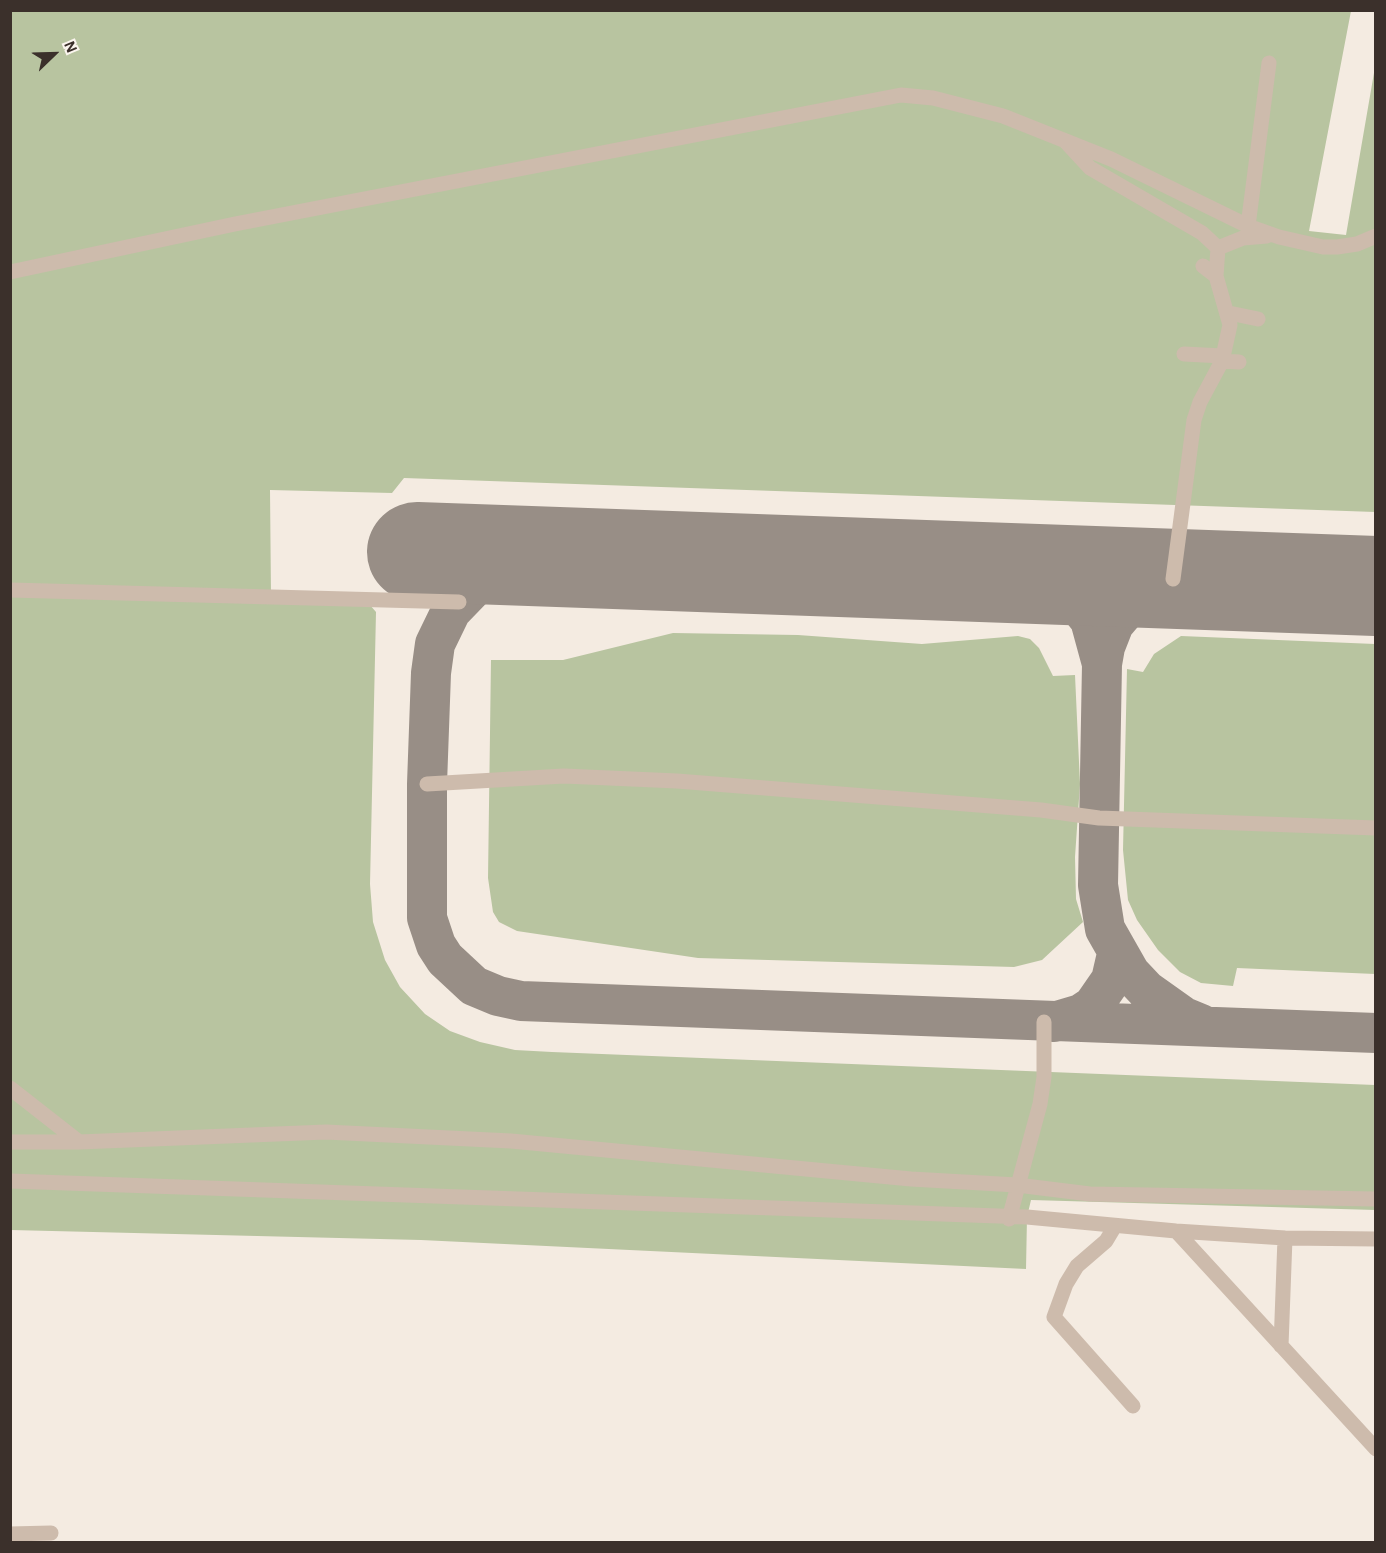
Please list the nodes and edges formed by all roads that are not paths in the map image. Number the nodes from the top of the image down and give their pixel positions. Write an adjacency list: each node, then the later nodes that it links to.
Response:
1 (1269, 63): 3 (street)
2 (1063, 139): 3 (street); 6 (street); 8 (street)
3 (1248, 226): 5 (street)
4 (1376, 236): 5 (street)
5 (1279, 237): 6 (street)
6 (1218, 248): 9 (street)
7 (1203, 266): 9 (street)
8 (10, 272)
9 (1216, 276): 10 (street)
10 (1229, 313): 11 (street); 13 (street)
11 (1258, 319)
12 (1184, 354): 13 (street)
13 (1222, 359): 14 (street); 15 (street)
14 (1239, 363)
15 (1173, 579)
16 (10, 590): 17 (street)
17 (459, 602)
18 (427, 784): 19 (street)
19 (1376, 828)
20 (1044, 1022): 25 (street)
21 (10, 1088): 23 (street)
22 (10, 1142): 23 (street)
23 (79, 1142): 25 (street)
24 (10, 1181): 27 (street)
25 (1017, 1185): 26 (street); 27 (street)
26 (1376, 1199)
27 (1009, 1219): 28 (street)
28 (1115, 1226): 29 (street); 33 (street)
29 (1176, 1231): 30 (street); 32 (street)
30 (1285, 1238): 31 (street); 32 (street)
31 (1376, 1239)
32 (1281, 1346): 34 (street)
33 (1133, 1406)
34 (1376, 1449)
35 (51, 1533): 36 (street)
36 (10, 1534)

